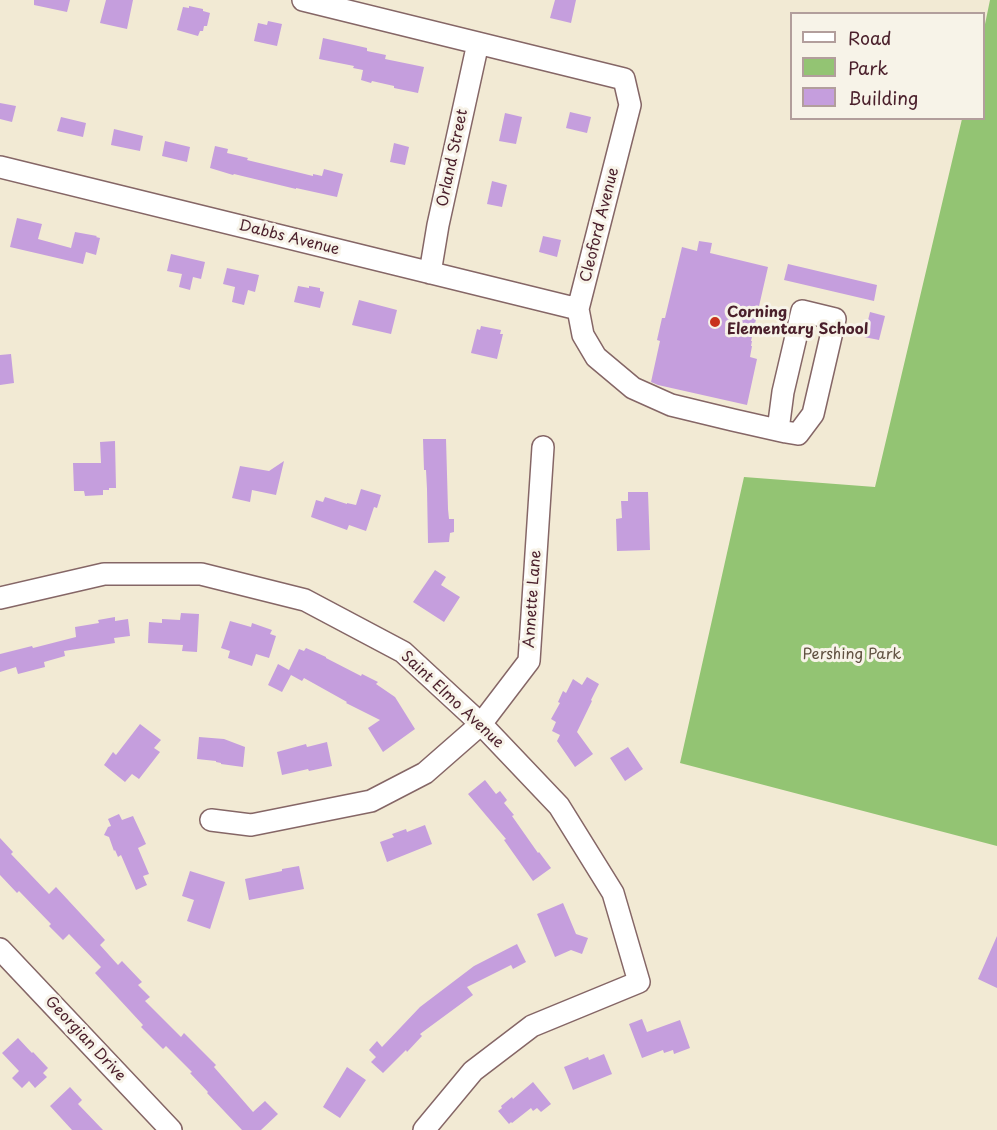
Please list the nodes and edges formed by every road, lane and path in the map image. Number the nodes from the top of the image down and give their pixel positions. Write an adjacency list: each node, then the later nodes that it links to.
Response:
1 (303, 0): 2 (street, Cleoford Avenue)
2 (478, 43): 4 (street, Orland Street); 5 (street, Cleoford Avenue)
3 (0, 167): 4 (street, Dabbs Avenue)
4 (430, 273): 5 (street, Dabbs Avenue)
5 (578, 309): 6 (street, Cleoford Avenue)
6 (778, 430): 6 (street, Cleoford Avenue)
7 (543, 447): 9 (street, Annette Lane)
8 (0, 598): 9 (street, Saint Elmo Avenue)
9 (481, 724): 10 (street, Annette Lane); 13 (street, Saint Elmo Avenue)
10 (211, 820)
11 (0, 949): 12 (street, Georgian Drive)
12 (171, 1130)
13 (424, 1130)

